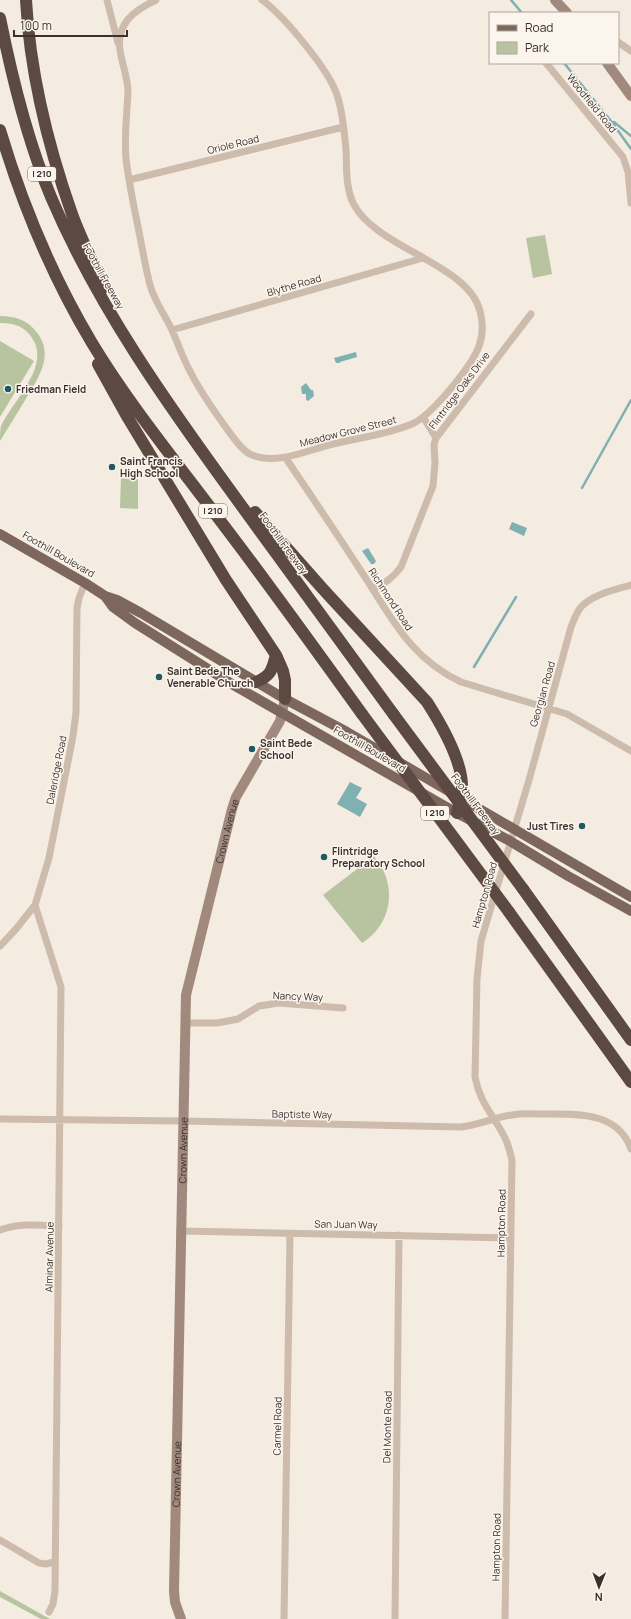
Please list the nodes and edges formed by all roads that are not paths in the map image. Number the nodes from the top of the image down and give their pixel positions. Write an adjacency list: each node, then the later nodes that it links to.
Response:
1 (26, 0): 23 (highway)
2 (107, 0): 9 (street)
3 (156, 0): 9 (street, Meadow Grove Street)
4 (262, 0): 14 (street, Meadow Grove Street)
5 (555, 0): 6 (street)
6 (566, 12)
7 (0, 18): 23 (highway, Foothill Freeway / I 210)
8 (619, 43): 10 (street)
9 (119, 47): 18 (street, Meadow Grove Street)
10 (631, 51)
11 (547, 64): 19 (street, Woodfield Road)
12 (608, 64): 13 (street)
13 (631, 96)
14 (343, 127): 18 (street, Oriole Road); 20 (street, Meadow Grove Street)
15 (0, 130): 17 (highway, I 210)
16 (0, 144): 17 (highway)
17 (11, 166): 21 (highway, I 210)
18 (129, 180): 24 (street, Meadow Grove Street)
19 (631, 203)
20 (423, 258): 24 (street, Blythe Road); 25 (street, Meadow Grove Street)
21 (70, 303): 34 (highway); 51 (highway, I 210, bridge)
22 (531, 314): 26 (street, Flintridge Oaks Drive)
23 (114, 319): 28 (highway, Foothill Freeway / I 210)
24 (172, 330): 27 (street, Meadow Grove Street)
25 (424, 417): 26 (street); 27 (street, Meadow Grove Street)
26 (436, 438): 32 (street, Flintridge Oaks Drive)
27 (285, 457): 32 (street, Richmond Road)
28 (208, 460): 40 (highway); 50 (highway, Foothill Freeway / I 210, bridge)
29 (0, 534): 30 (main road, Foothill Boulevard)
30 (85, 583): 33 (main road, Foothill Boulevard); 45 (street, Daleridge Road)
31 (631, 584): 37 (street, Georgian Road)
32 (373, 589): 37 (street, Richmond Road)
33 (105, 596): 35 (main road, Foothill Boulevard); 38 (main road, Foothill Boulevard)
34 (276, 655): 35 (highway); 36 (highway)
35 (256, 682): 36 (main road, Foothill Boulevard)
36 (285, 699): 38 (street, Crown Avenue); 40 (main road, Foothill Boulevard)
37 (549, 708): 39 (street, Richmond Road); 42 (street, Georgian Road)
38 (282, 713): 41 (main road, Foothill Boulevard); 49 (street, Crown Avenue)
39 (631, 752)
40 (460, 797): 41 (highway); 42 (main road, Foothill Boulevard)
41 (457, 813): 43 (main road, Foothill Boulevard)
42 (514, 828): 43 (street, Georgian Road); 44 (main road, Foothill Boulevard)
43 (510, 841): 46 (main road, Foothill Boulevard); 53 (street, Hampton Road)
44 (631, 897)
45 (35, 905): 47 (street, Daleridge Road); 54 (street, Alminar Avenue)
46 (631, 911)
47 (0, 946)
48 (343, 1008): 49 (street, Nancy Way)
49 (185, 1024): 55 (street, Crown Avenue)
50 (631, 1040)
51 (631, 1082)
52 (0, 1119): 54 (street, Baptiste Way)
53 (494, 1119): 55 (street, Baptiste Way); 56 (street, Baptiste Way); 62 (street, Hampton Road)
54 (60, 1120): 55 (street, Baptiste Way); 57 (street, Alminar Avenue)
55 (182, 1121): 59 (street, Crown Avenue)
56 (631, 1149)
57 (59, 1226): 58 (street); 64 (street, Alminar Avenue)
58 (0, 1230)
59 (180, 1231): 60 (street, San Juan Way); 66 (street, Crown Avenue)
60 (290, 1234): 61 (street, San Juan Way); 67 (street, Carmel Road)
61 (400, 1235): 62 (street, San Juan Way); 68 (street, Del Monte Road)
62 (511, 1238): 69 (street, Hampton Road)
63 (0, 1540): 64 (street)
64 (54, 1562): 65 (street, Alminar Avenue)
65 (49, 1612)
66 (182, 1619)
67 (284, 1619)
68 (394, 1619)
69 (505, 1619)

